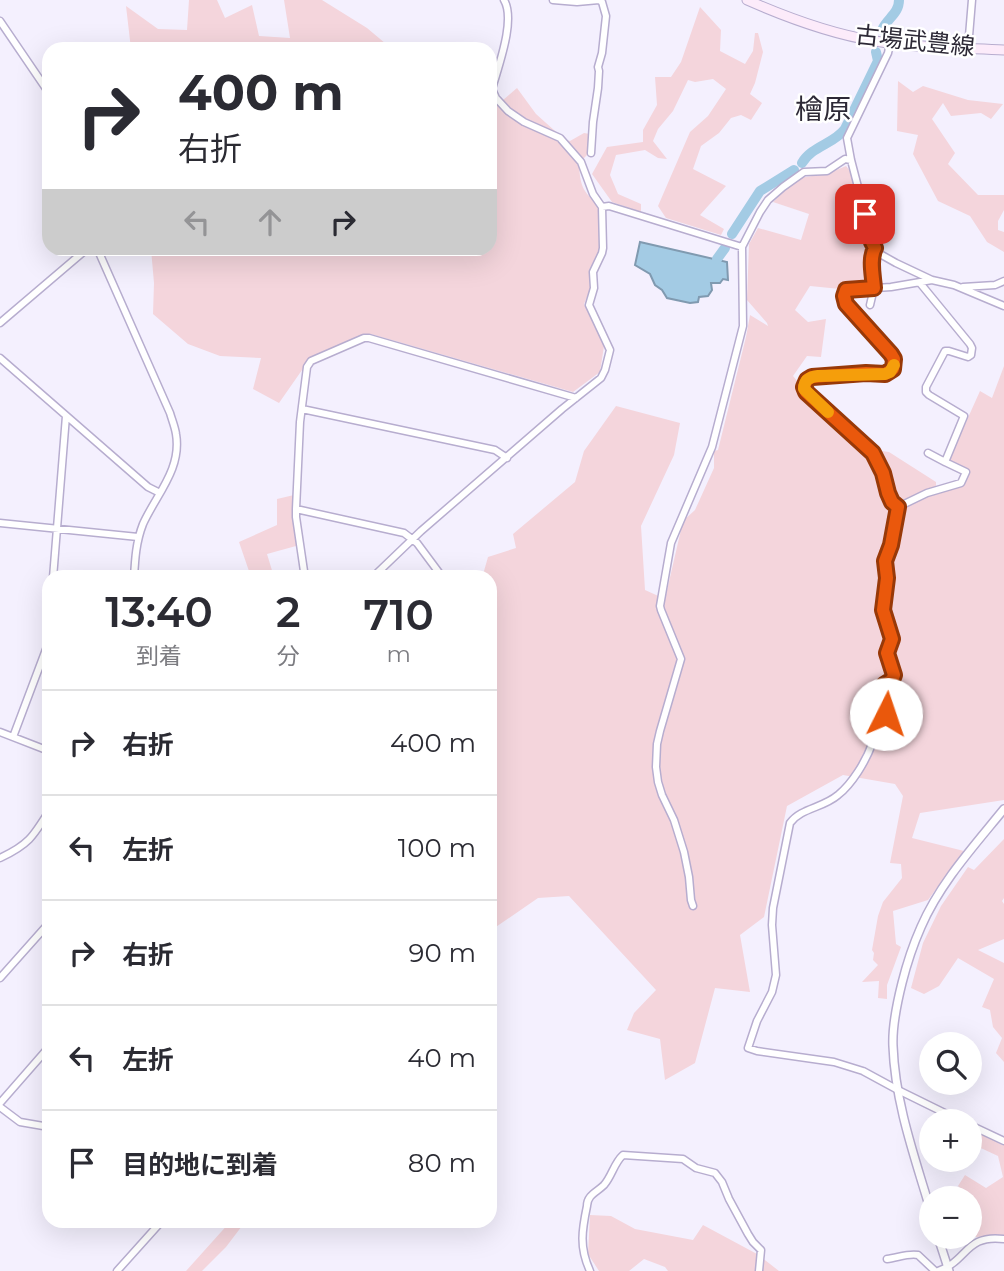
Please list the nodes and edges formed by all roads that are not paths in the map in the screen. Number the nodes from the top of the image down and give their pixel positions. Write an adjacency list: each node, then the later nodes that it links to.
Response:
1 (506, 0): 10 (street)
2 (553, 0): 3 (street)
3 (599, 0): 13 (street)
4 (747, 0): 7 (main road, 古場武豊線)
5 (972, 0): 8 (street)
6 (0, 21): 11 (street)
7 (890, 43): 8 (main road, 古場武豊線); 14 (street)
8 (968, 48): 9 (main road, 古場武豊線)
9 (1004, 50)
10 (497, 72)
11 (42, 83)
12 (497, 99): 15 (street)
13 (591, 153)
14 (851, 160): 16 (street); 17 (street)
15 (602, 207): 16 (street); 30 (street)
16 (742, 247): 55 (street)
17 (875, 248): 20 (street); 25 (street)
18 (78, 256): 28 (street)
19 (101, 256): 36 (street)
20 (909, 269): 21 (street); 23 (street)
21 (932, 280): 23 (street); 24 (street)
22 (1004, 281): 24 (street)
23 (919, 282): 25 (street); 35 (street)
24 (961, 287): 27 (street)
25 (874, 288): 26 (street); 37 (street)
26 (870, 305)
27 (1004, 306)
28 (1, 320)
29 (0, 358): 32 (street)
30 (576, 398): 31 (street); 34 (street)
31 (302, 409): 34 (street); 38 (street)
32 (66, 416): 36 (street); 40 (street)
33 (928, 453): 35 (street)
34 (506, 458): 42 (street)
35 (945, 462): 37 (street)
36 (160, 493): 41 (street)
37 (898, 507): 59 (street)
38 (296, 509): 42 (street); 45 (street)
39 (0, 523): 40 (street)
40 (57, 529): 41 (street); 43 (street)
41 (138, 537): 44 (street)
42 (413, 540): 46 (street); 47 (street)
43 (54, 570)
44 (135, 570)
45 (304, 570)
46 (381, 570)
47 (437, 570)
48 (42, 660): 50 (street)
49 (0, 732): 50 (street)
50 (13, 737): 51 (street)
51 (42, 748)
52 (1004, 809): 59 (street)
53 (42, 822): 54 (street)
54 (0, 858)
55 (693, 906)
56 (42, 931): 57 (street)
57 (0, 978)
58 (42, 1055): 60 (street)
59 (898, 1090): 61 (street); 65 (street)
60 (0, 1105): 62 (street)
61 (937, 1109)
62 (42, 1126)
63 (982, 1131): 64 (street)
64 (1004, 1141)
65 (923, 1186)
66 (156, 1228): 71 (street)
67 (1004, 1239): 70 (street)
68 (942, 1249): 70 (street)
69 (887, 1259): 74 (street)
70 (948, 1269): 74 (street)
71 (117, 1271)
72 (590, 1271): 73 (street)
73 (759, 1271)
74 (937, 1271)

